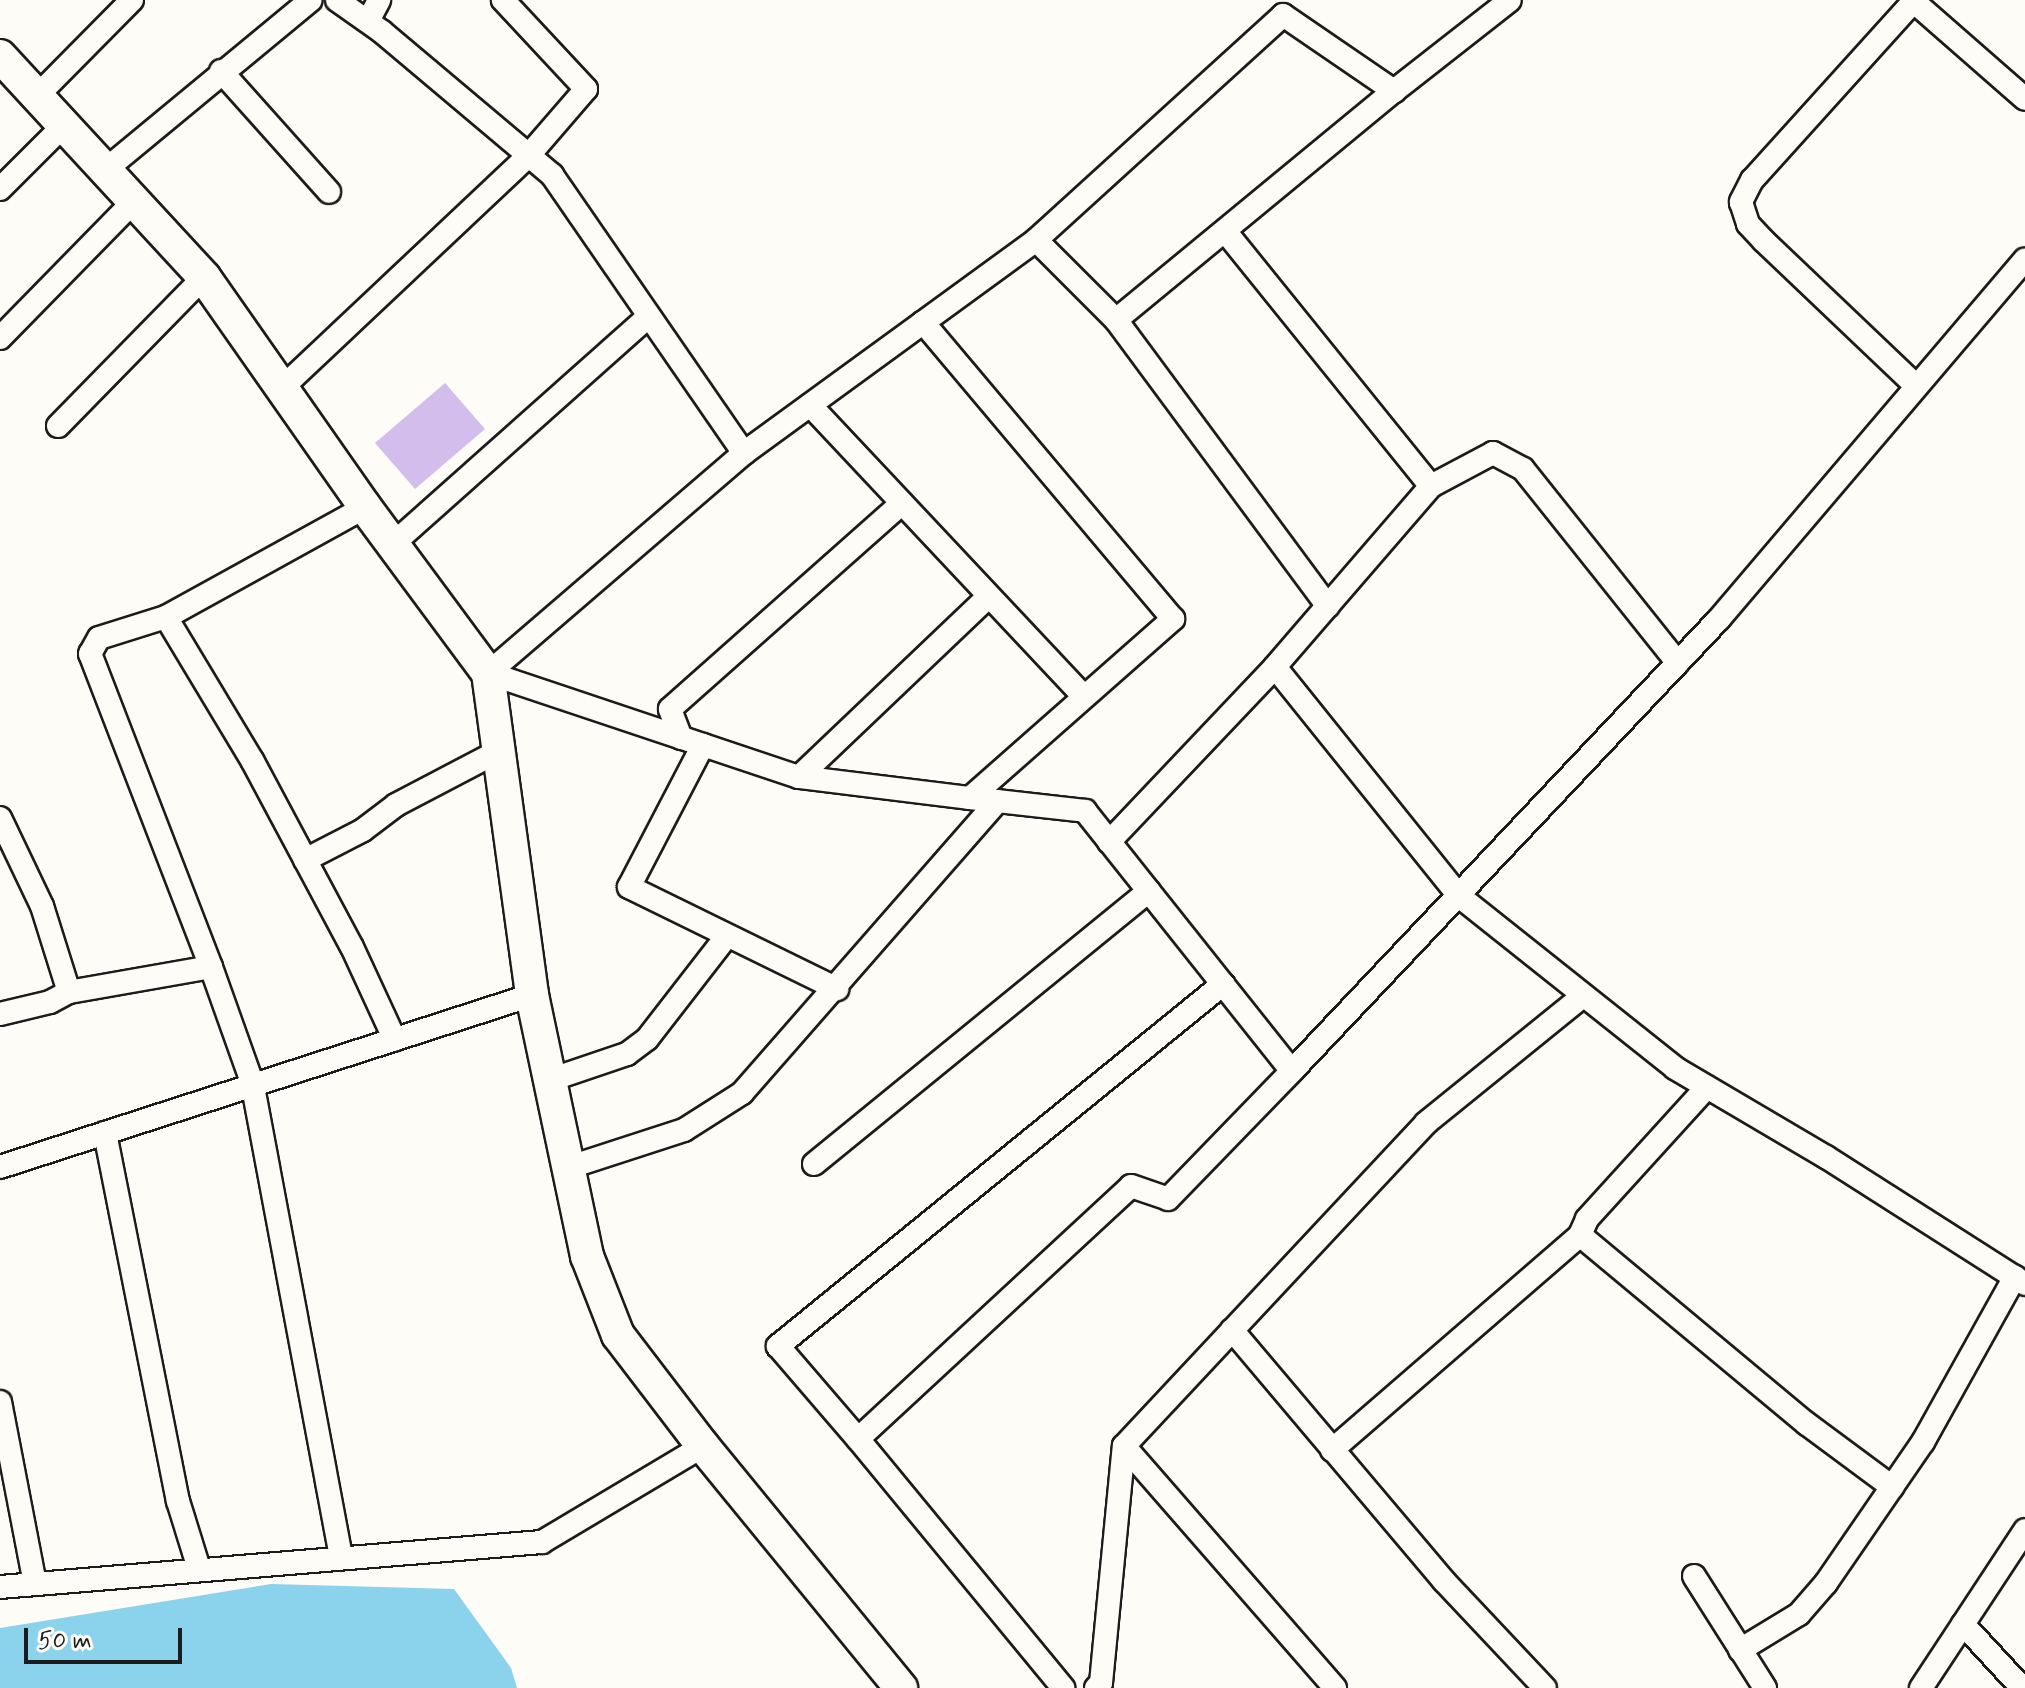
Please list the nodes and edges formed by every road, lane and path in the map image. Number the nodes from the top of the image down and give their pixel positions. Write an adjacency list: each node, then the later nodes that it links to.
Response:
1 (132, 0): 12 (street)
2 (311, 0): 10 (street)
3 (337, 0): 8 (street)
4 (379, 0): 8 (street)
5 (503, 0): 15 (street)
6 (1510, 0): 11 (street)
7 (1912, 1): 13 (street); 28 (street)
8 (368, 21): 15 (street)
9 (0, 56): 12 (street)
10 (221, 71): 16 (street); 18 (street)
11 (1394, 91): 20 (street); 21 (street)
12 (37, 96): 14 (street)
13 (2025, 99)
14 (64, 125): 16 (street); 17 (street)
15 (529, 155): 24 (street); 29 (street)
16 (104, 171): 19 (street)
17 (0, 189)
18 (329, 192)
19 (134, 201): 23 (street); 27 (street)
20 (1225, 231): 25 (street); 33 (street)
21 (1036, 240): 25 (street); 26 (street)
22 (2025, 259): 28 (street)
23 (204, 277): 29 (street); 31 (street)
24 (648, 317): 32 (street); 36 (street)
25 (1116, 320): 38 (street)
26 (923, 322): 30 (street); 43 (street)
27 (0, 338)
28 (1915, 385): 40 (street)
29 (282, 388): 35 (street)
30 (810, 405): 32 (street); 34 (street)
31 (58, 426)
32 (744, 453): 42 (street)
33 (1431, 486): 38 (street); 40 (street)
34 (902, 503): 37 (street); 44 (street)
35 (365, 507): 36 (street); 39 (street)
36 (393, 544): 42 (street)
37 (989, 596): 43 (street); 47 (street)
38 (1328, 606): 41 (street)
39 (166, 617): 52 (street); 56 (street)
40 (1678, 663): 54 (street)
41 (1275, 667): 51 (street); 54 (street)
42 (488, 673): 44 (street); 46 (street)
43 (1084, 697): 48 (street)
44 (681, 738): 45 (street)
45 (703, 745): 47 (street); 55 (street)
46 (499, 751): 52 (street); 60 (street)
47 (799, 777): 48 (street)
48 (970, 798): 49 (street)
49 (998, 801): 51 (street); 58 (street)
50 (0, 818): 59 (street)
51 (1109, 842): 53 (street)
52 (305, 860): 63 (street)
53 (1149, 891): 57 (street); 69 (street)
54 (1459, 896): 61 (street); 64 (street)
55 (727, 936): 58 (street); 65 (street)
56 (211, 967): 59 (street); 66 (street)
57 (1223, 984): 64 (street); 76 (street)
58 (837, 989): 71 (street)
59 (69, 992): 62 (street)
60 (532, 995): 63 (street); 65 (street)
61 (1583, 996): 67 (street); 74 (street)
62 (0, 1014)
63 (395, 1040): 66 (street)
64 (1292, 1071): 76 (street)
65 (550, 1080): 71 (street)
66 (253, 1085): 68 (street); 82 (street)
67 (1707, 1087): 72 (street); 73 (street)
68 (105, 1133): 70 (street); 83 (street)
69 (814, 1164)
70 (0, 1167)
71 (567, 1168): 77 (street)
72 (1580, 1235): 79 (street); 80 (street)
73 (2020, 1281): 80 (street)
74 (1232, 1330): 78 (street); 79 (street)
75 (0, 1402): 85 (street)
76 (858, 1439): 91 (street)
77 (703, 1446): 82 (street); 90 (street)
78 (1124, 1446): 89 (street); 92 (street)
79 (1332, 1450): 93 (street)
80 (1892, 1487): 88 (street)
81 (2025, 1530): 87 (street)
82 (341, 1557): 83 (street)
83 (199, 1569): 85 (street)
84 (1694, 1576): 88 (street)
85 (35, 1584): 86 (street)
86 (0, 1587)
87 (1963, 1624): 95 (street); 96 (street)
88 (1740, 1650): 94 (street)
89 (1102, 1686)
90 (901, 1688)
91 (1063, 1688)
92 (1335, 1688)
93 (1545, 1688)
94 (1765, 1688)
95 (1921, 1688)
96 (2022, 1688)

